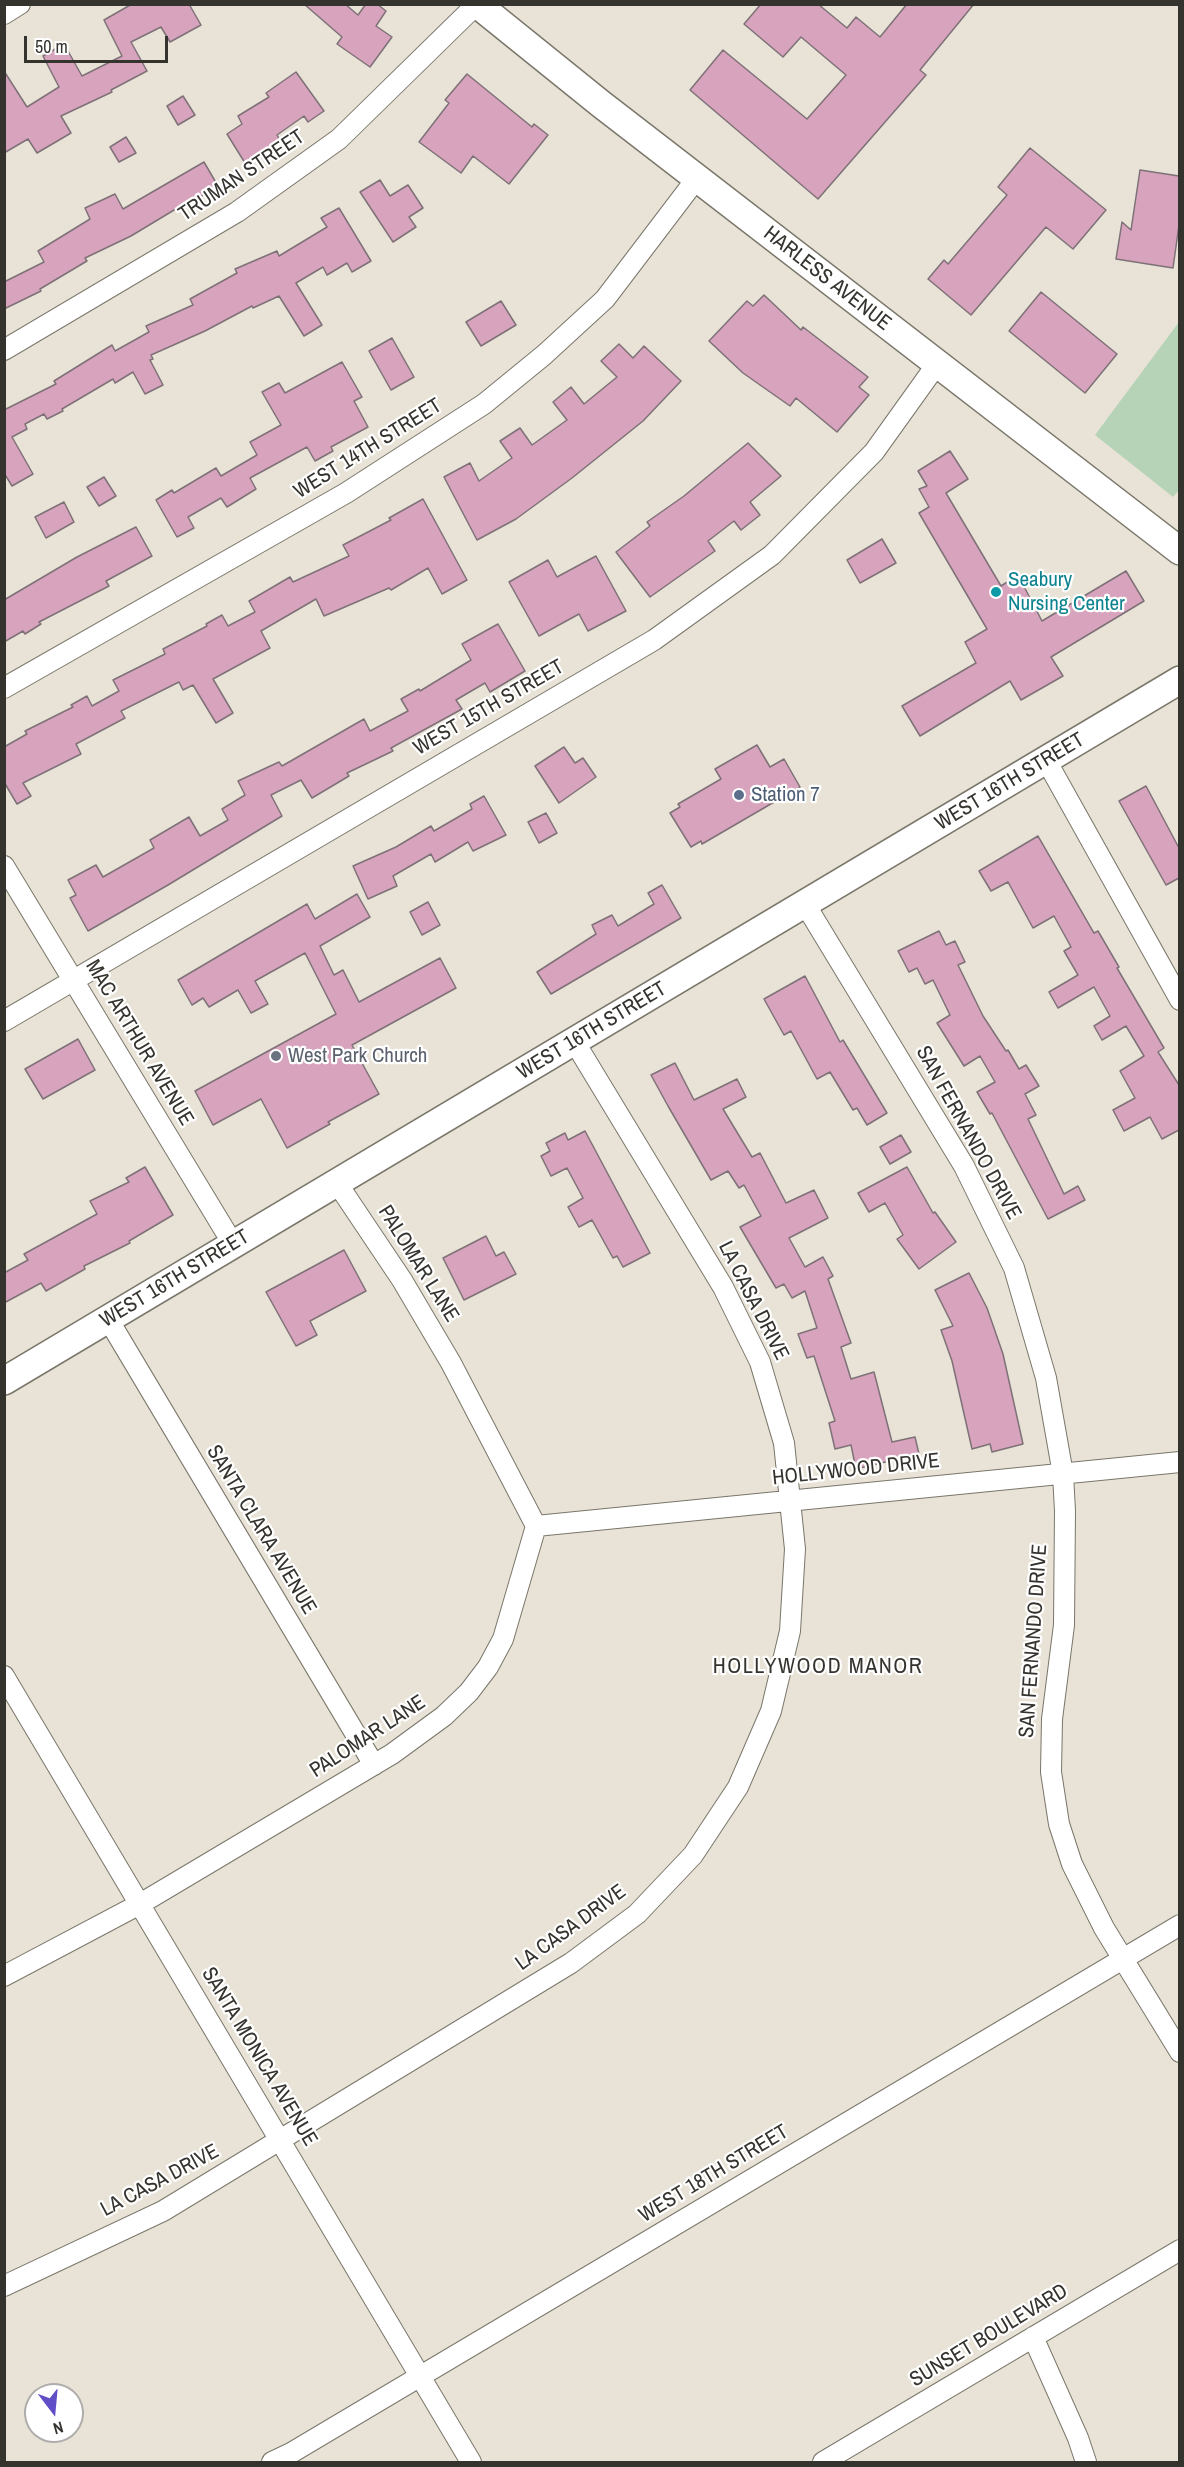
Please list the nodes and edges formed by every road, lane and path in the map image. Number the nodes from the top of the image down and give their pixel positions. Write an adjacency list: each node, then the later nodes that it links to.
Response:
1 (20, 4): 3 (street)
2 (477, 4): 4 (main road, HARLESS AVENUE); 5 (street, TRUMAN STREET)
3 (4, 14)
4 (697, 178): 6 (main road, HARLESS AVENUE); 9 (street, WEST 14TH STREET)
5 (4, 350)
6 (937, 364): 7 (main road, HARLESS AVENUE); 13 (street, WEST 15TH STREET)
7 (1179, 551)
8 (1179, 681): 10 (main road, WEST 16TH STREET)
9 (4, 688)
10 (1046, 760): 12 (main road, WEST 16TH STREET); 14 (street)
11 (4, 866): 13 (street, MAC ARTHUR AVENUE)
12 (805, 904): 16 (main road, WEST 16TH STREET); 22 (street, SAN FERNANDO DRIVE)
13 (73, 981): 15 (street, WEST 15TH STREET); 18 (street, MAC ARTHUR AVENUE)
14 (1179, 1000)
15 (4, 1021)
16 (574, 1041): 17 (main road, WEST 16TH STREET); 23 (street, LA CASA DRIVE)
17 (338, 1182): 18 (main road, WEST 16TH STREET); 24 (street, PALOMAR LANE)
18 (233, 1245): 19 (main road, WEST 16TH STREET)
19 (108, 1319): 20 (main road, WEST 16TH STREET); 26 (street, SANTA CLARA AVENUE)
20 (4, 1381)
21 (1179, 1462): 22 (street, HOLLYWOOD DRIVE)
22 (1063, 1474): 23 (street, HOLLYWOOD DRIVE); 29 (street, SAN FERNANDO DRIVE)
23 (791, 1501): 24 (street, HOLLYWOOD DRIVE); 32 (street, LA CASA DRIVE)
24 (536, 1526): 26 (street, PALOMAR LANE)
25 (4, 1676): 27 (street, SANTA MONICA AVENUE)
26 (374, 1766): 27 (street, PALOMAR LANE)
27 (140, 1904): 30 (street, PALOMAR LANE); 32 (street, SANTA MONICA AVENUE)
28 (1179, 1925): 29 (street, WEST 18TH STREET)
29 (1124, 1958): 31 (street, SAN FERNANDO DRIVE); 36 (street, WEST 18TH STREET)
30 (4, 1976)
31 (1179, 2052)
32 (281, 2141): 34 (street, LA CASA DRIVE); 36 (street, SANTA MONICA AVENUE)
33 (1179, 2250): 35 (street, SUNSET BOULEVARD)
34 (4, 2286)
35 (1033, 2337): 39 (street, SUNSET BOULEVARD); 40 (street)
36 (420, 2376): 37 (street, WEST 18TH STREET); 38 (street, SANTA MONICA AVENUE)
37 (272, 2463)
38 (471, 2463)
39 (823, 2463)
40 (1086, 2463)

